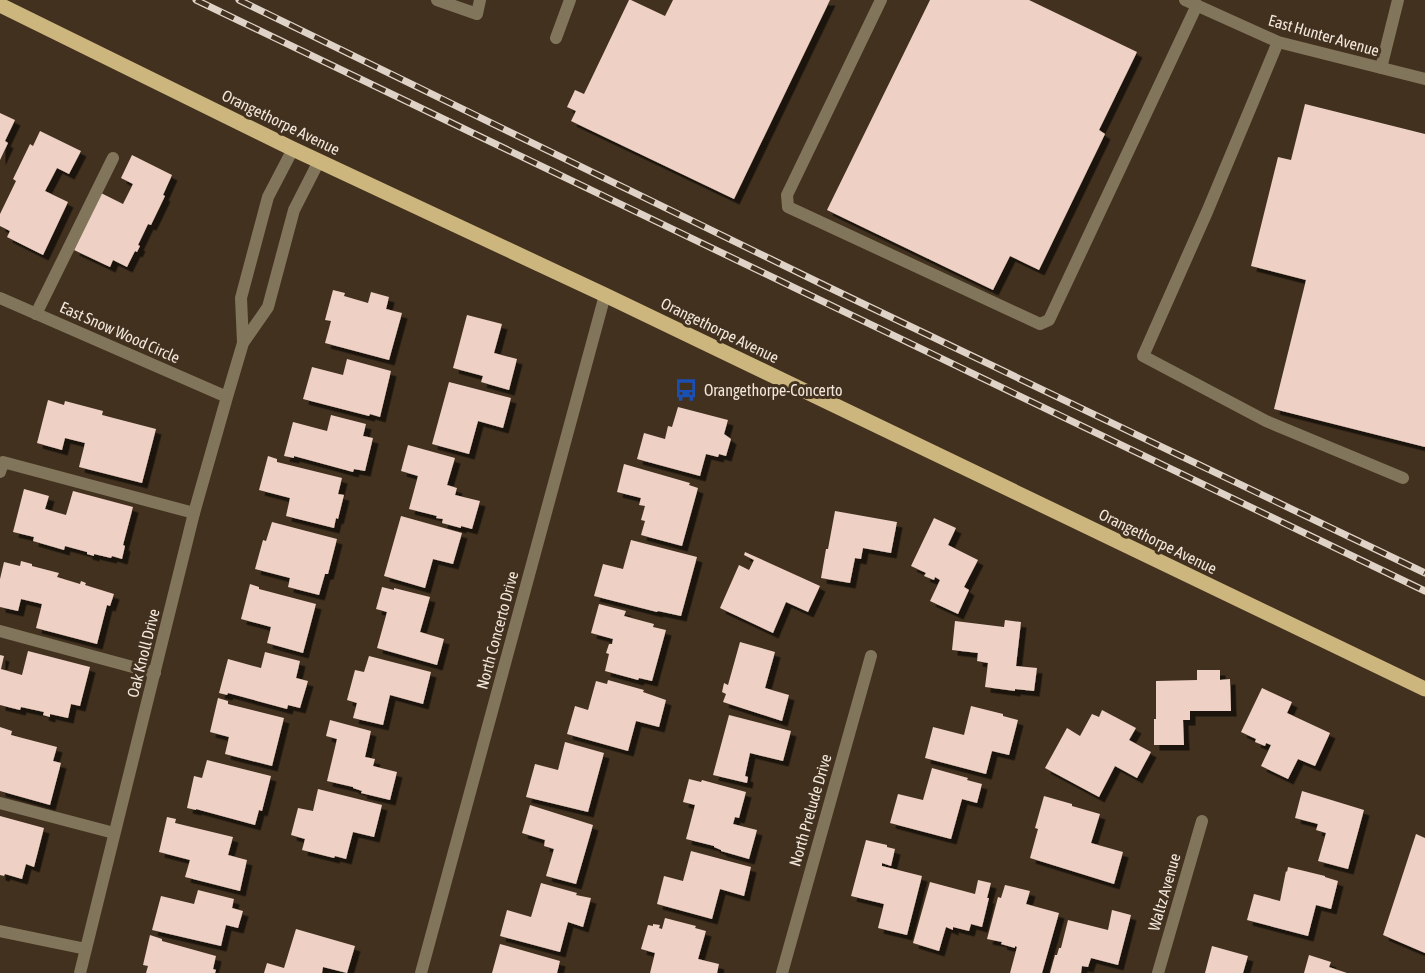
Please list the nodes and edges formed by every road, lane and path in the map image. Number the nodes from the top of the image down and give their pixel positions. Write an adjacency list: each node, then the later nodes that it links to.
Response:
1 (437, 0): 2 (street)
2 (480, 0)
3 (570, 0): 8 (street)
4 (881, 0): 6 (street)
5 (1398, 0): 10 (street)
6 (1191, 3): 9 (street, East Hunter Avenue)
7 (0, 4): 12 (main road, Orangethorpe Avenue)
8 (556, 38)
9 (1278, 42): 10 (street, East Hunter Avenue); 21 (street)
10 (1381, 68): 11 (street, East Hunter Avenue)
11 (1425, 79)
12 (293, 149): 14 (main road, Orangethorpe Avenue); 18 (street, Oak Knoll Drive)
13 (113, 158): 17 (street)
14 (319, 161): 15 (main road, Orangethorpe Avenue); 18 (street, Oak Knoll Drive)
15 (605, 295): 26 (main road, Orangethorpe Avenue); 33 (street, North Concerto Drive)
16 (0, 298): 17 (street, East Snow Wood Circle)
17 (36, 314): 19 (street, East Snow Wood Circle)
18 (243, 343): 19 (street, Oak Knoll Drive)
19 (227, 397): 22 (street, Oak Knoll Drive)
20 (0, 472): 22 (street)
21 (1403, 478)
22 (194, 513): 25 (street, Oak Knoll Drive)
23 (0, 631): 25 (street)
24 (871, 656): 34 (street, North Prelude Drive)
25 (155, 674): 29 (street, Oak Knoll Drive)
26 (1425, 689)
27 (0, 803): 29 (street)
28 (1202, 821): 35 (street, Waltz Avenue)
29 (114, 833): 31 (street, Oak Knoll Drive)
30 (0, 931): 31 (street)
31 (86, 949): 32 (street, Oak Knoll Drive)
32 (80, 973)
33 (421, 973)
34 (782, 973)
35 (1158, 973)

